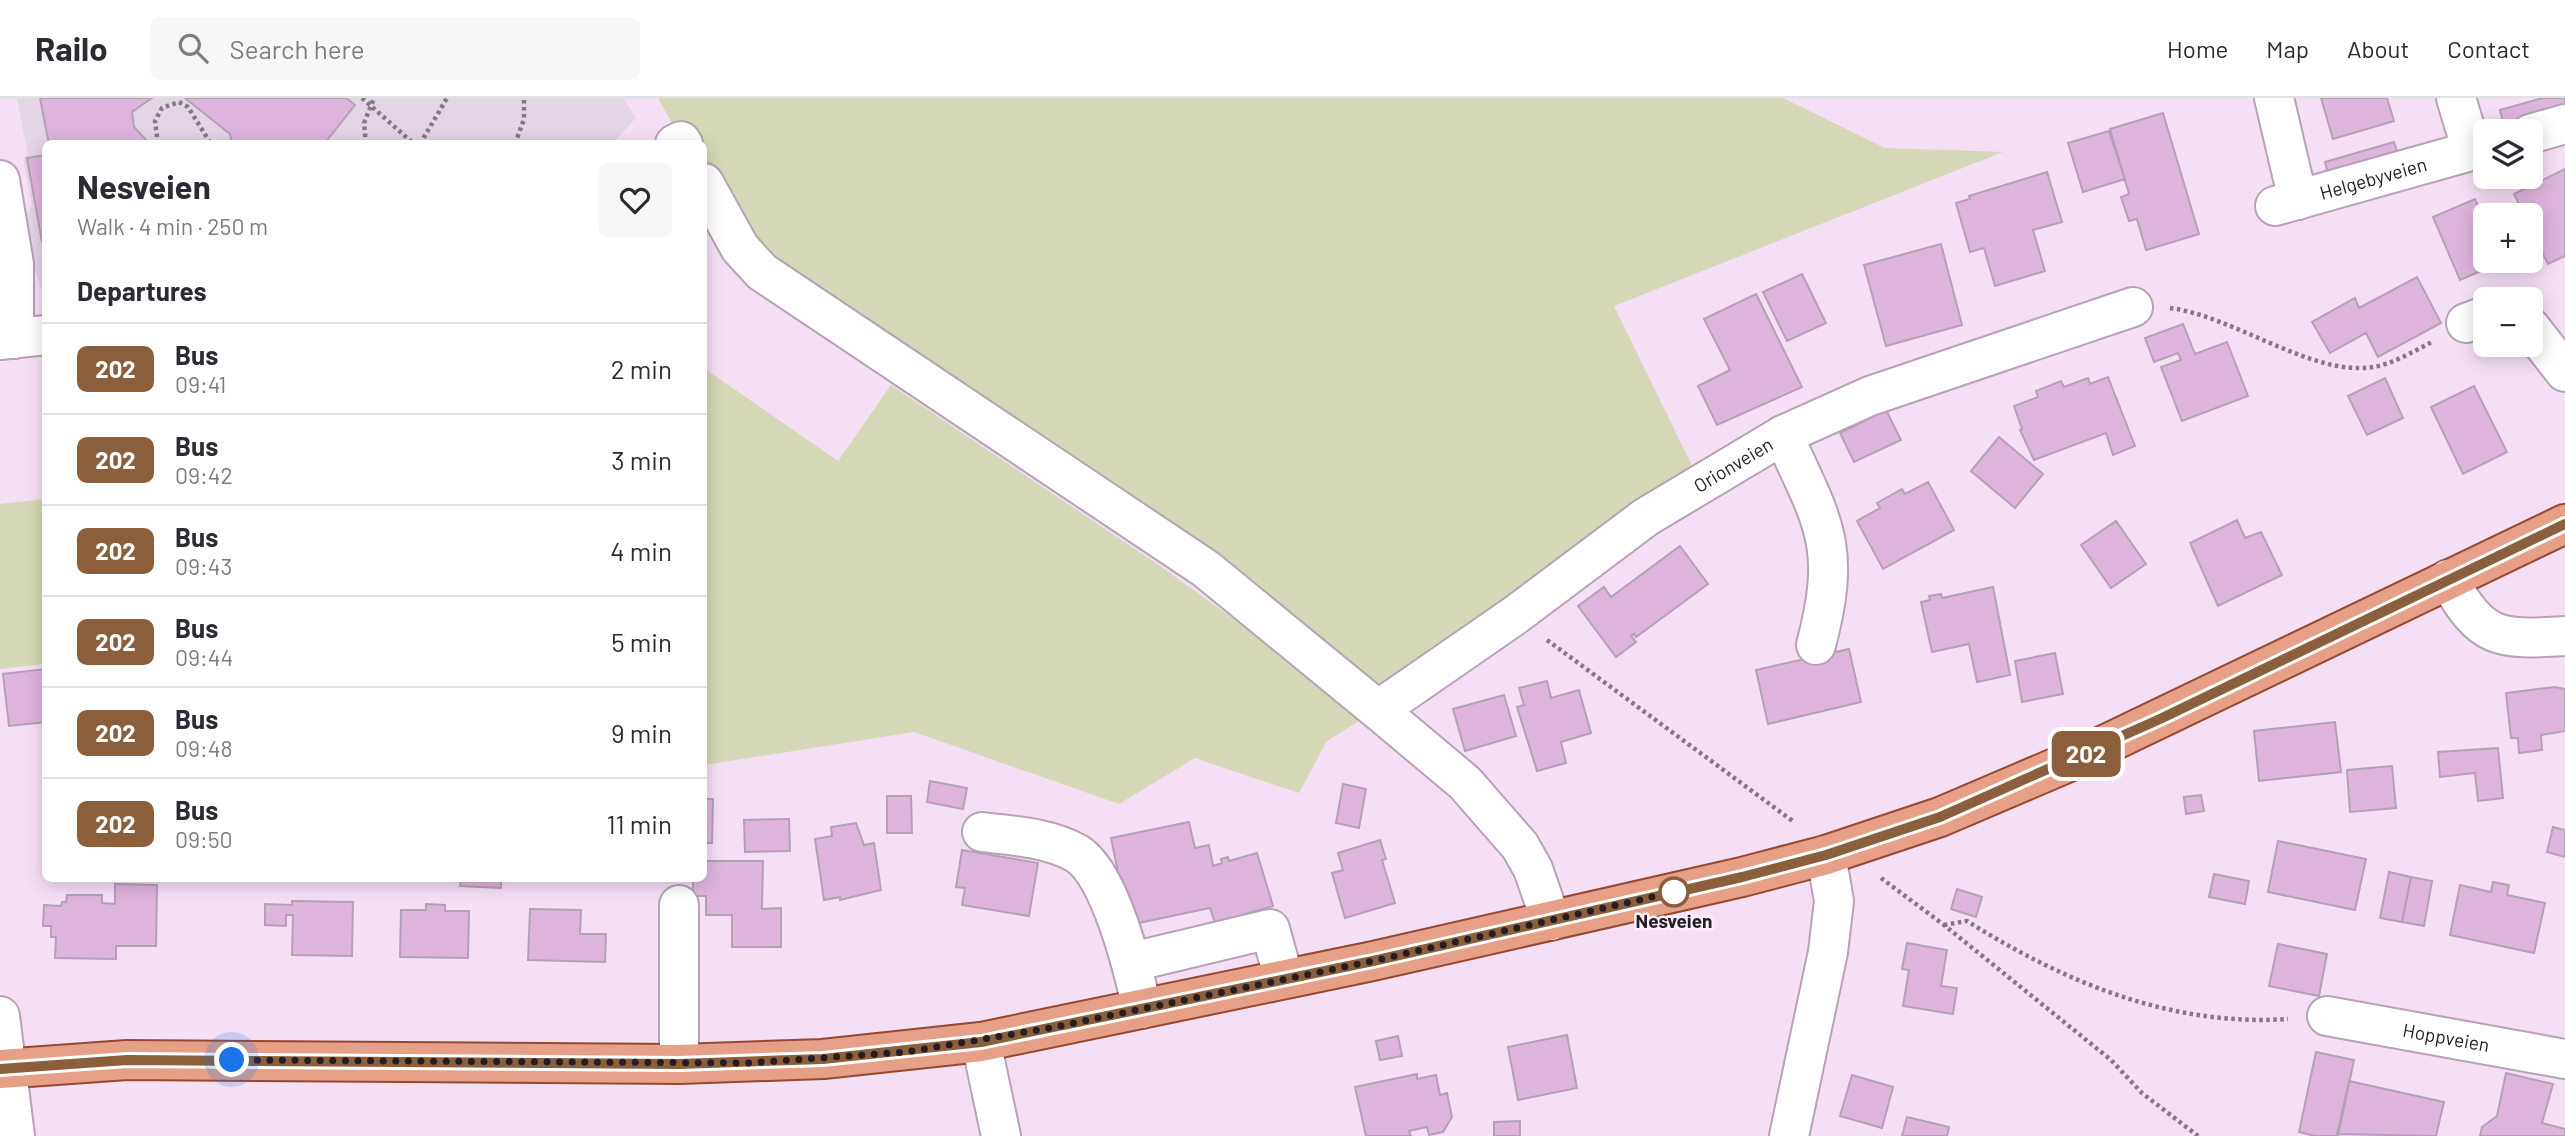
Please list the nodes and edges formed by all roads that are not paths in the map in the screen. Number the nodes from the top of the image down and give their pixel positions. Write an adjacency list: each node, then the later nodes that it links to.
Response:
1 (2274, 98): 6 (street, Helgebyveien)
2 (2456, 98): 5 (street, Helgebyveien)
3 (2565, 124): 4 (street)
4 (2543, 130)
5 (2473, 137)
6 (2473, 150)
7 (0, 180): 10 (street)
8 (707, 188): 18 (street)
9 (2133, 307): 13 (street, Orionveien)
10 (20, 338)
11 (2543, 344): 12 (street)
12 (2565, 372)
13 (1783, 435): 17 (street); 18 (street, Orionveien)
14 (2565, 524): 15 (main road)
15 (2448, 579): 16 (street); 20 (main road)
16 (2565, 636)
17 (1816, 645)
18 (1378, 710): 22 (street)
19 (982, 832): 23 (street)
20 (1826, 855): 22 (main road); 34 (street)
21 (679, 905): 30 (street)
22 (1551, 921): 24 (main road)
23 (1132, 962): 24 (street); 25 (street)
24 (1284, 979): 25 (main road)
25 (1142, 1009): 28 (main road)
26 (0, 1016): 31 (street)
27 (2327, 1016): 29 (street, Hoppveien)
28 (981, 1042): 30 (main road); 33 (street)
29 (2565, 1059)
30 (679, 1064): 31 (main road)
31 (3, 1069): 32 (street)
32 (15, 1136)
33 (1001, 1136)
34 (1789, 1136)

